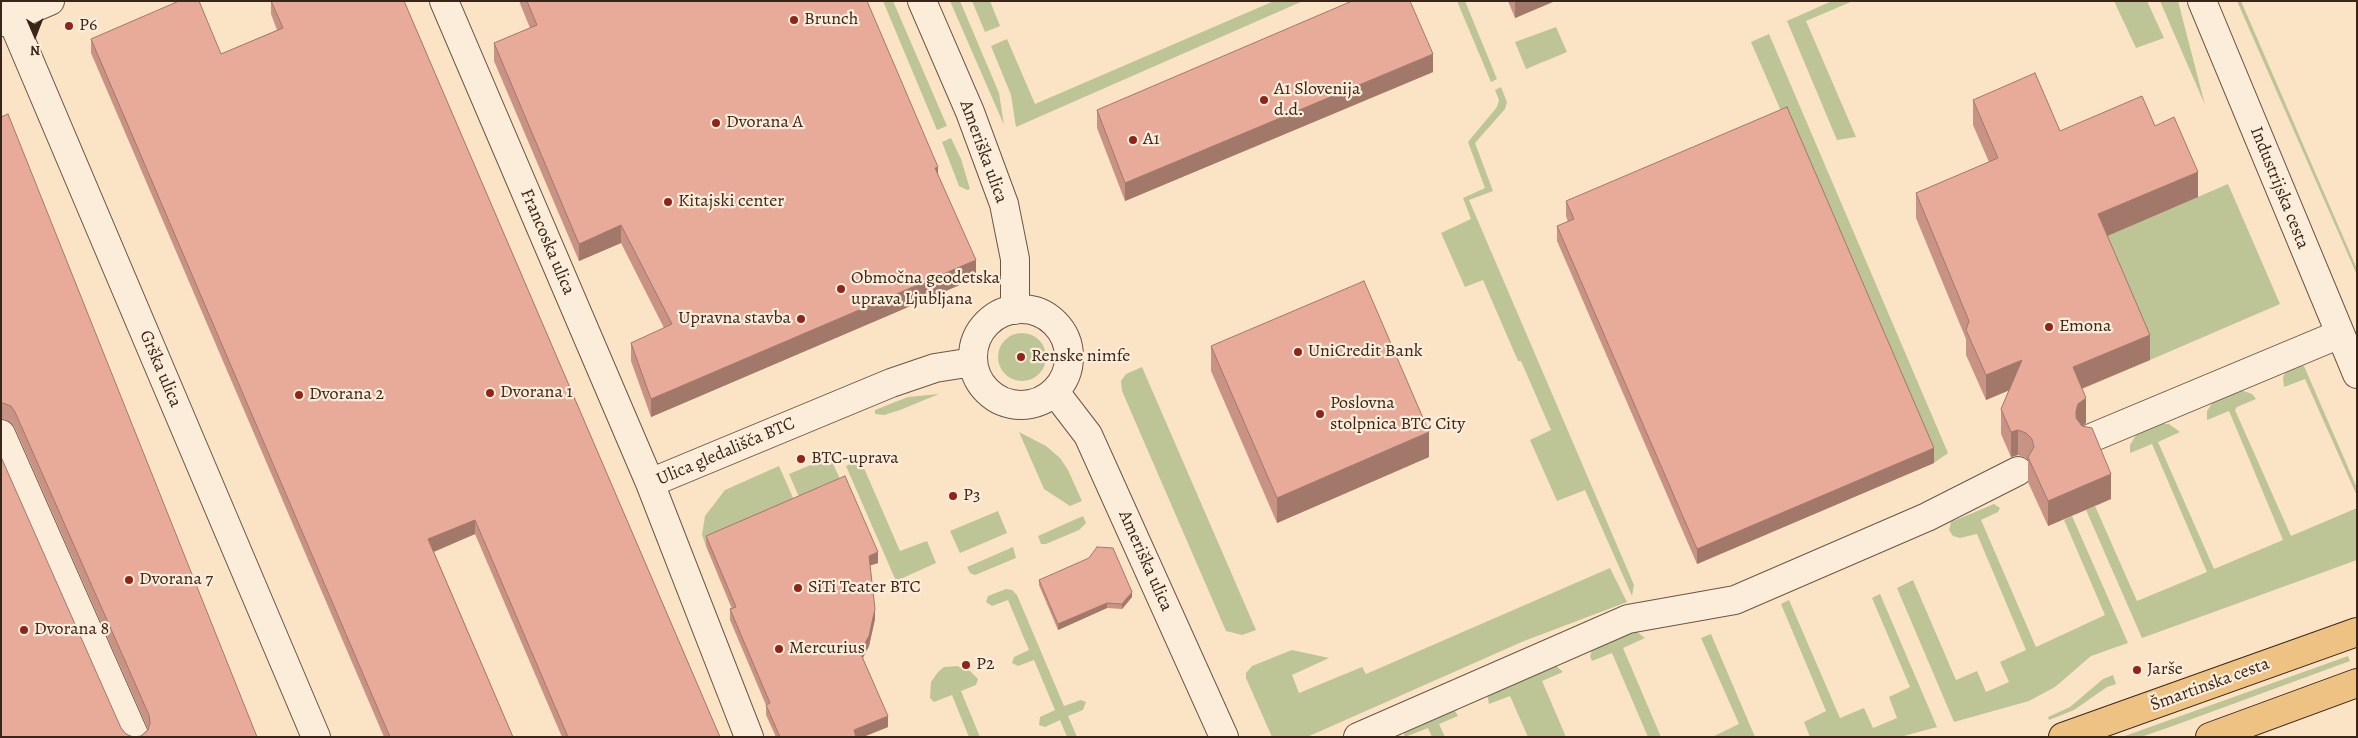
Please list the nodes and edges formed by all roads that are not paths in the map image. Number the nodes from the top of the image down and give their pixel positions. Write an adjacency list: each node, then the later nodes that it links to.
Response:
1 (50, 1): 5 (street)
2 (444, 1): 14 (street, Francoska ulica)
3 (922, 1): 6 (street, Ameriška ulica)
4 (2202, 1): 7 (street, Industrijska cesta)
5 (5, 14): 18 (street, Grška ulica)
6 (1015, 310): 8 (street); 10 (street)
7 (2340, 334): 9 (street, Industrijska cesta); 12 (street)
8 (973, 362): 10 (street); 14 (street, Ulica gledališča BTC)
9 (2357, 374)
10 (1055, 392): 20 (street, Ameriška ulica)
11 (1, 434): 17 (street)
12 (2091, 438)
13 (2018, 471): 21 (street)
14 (650, 483): 19 (street, Ulica gledališča BTC)
15 (2357, 632): 22 (main road, Šmartinska cesta)
16 (2357, 683): 23 (main road)
17 (135, 737)
18 (316, 737)
19 (749, 737)
20 (1224, 737)
21 (1358, 737)
22 (2063, 737)
23 (2210, 737)

